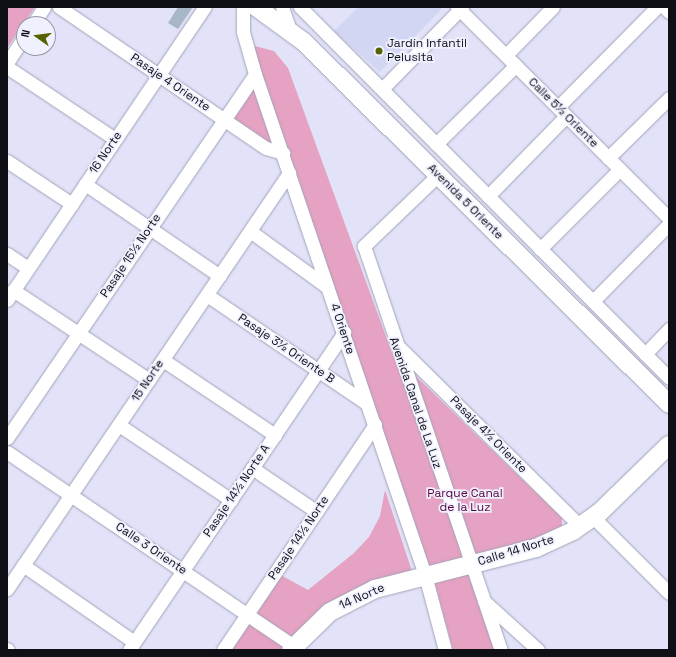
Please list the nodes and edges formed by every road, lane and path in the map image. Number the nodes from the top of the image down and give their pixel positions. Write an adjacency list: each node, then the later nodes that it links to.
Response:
1 (44, 7): 13 (street)
2 (59, 7): 21 (street, Pasaje 4 Oriente)
3 (205, 7): 21 (street, 16 Norte)
4 (243, 7): 20 (street, 4 Oriente)
5 (256, 7): 14 (street, Avenida 5 Oriente)
6 (282, 7): 14 (street)
7 (300, 7): 22 (street)
8 (553, 7): 16 (street)
9 (657, 7): 24 (street)
10 (664, 7): 12 (street)
11 (460, 8): 16 (street, Calle 5½ Oriente); 22 (street)
12 (669, 12)
13 (38, 16)
14 (290, 30): 33 (street, Avenida 5 Oriente)
15 (16, 49): 17 (street)
16 (506, 55): 18 (street, Calle 5½ Oriente)
17 (7, 63)
18 (516, 65): 24 (street, Calle 5½ Oriente); 27 (street)
19 (7, 67): 26 (street)
20 (255, 74): 25 (street, Pasaje 15½ Norte); 28 (street, 4 Oriente)
21 (159, 75): 25 (street, Pasaje 4 Oriente); 26 (street, 16 Norte)
22 (382, 89): 27 (street)
23 (669, 98): 29 (street)
24 (562, 112): 29 (street, Calle 5½ Oriente); 35 (street)
25 (224, 120): 28 (street, Pasaje 4 Oriente); 38 (street, Pasaje 15½ Norte)
26 (115, 139): 34 (street, 16 Norte)
27 (436, 144): 35 (street)
28 (283, 153): 32 (street, 4 Oriente)
29 (608, 158): 31 (street, Calle 5½ Oriente)
30 (7, 161): 36 (street)
31 (620, 169): 37 (street, Calle 5½ Oriente); 40 (street)
32 (289, 173): 39 (street, 15 Norte); 44 (street, 4 Oriente)
33 (438, 175): 51 (street, Avenida Canal de La Luz); 58 (street, Avenida 5 Oriente)
34 (85, 184): 36 (street, 16 Norte); 38 (street)
35 (488, 196): 40 (street)
36 (72, 204): 42 (street, 16 Norte)
37 (668, 215): 47 (street)
38 (150, 228): 43 (street); 50 (street, Pasaje 15½ Norte)
39 (250, 231): 43 (street, 15 Norte); 44 (street)
40 (540, 249): 47 (street)
41 (7, 254): 42 (street)
42 (28, 268): 45 (street, 16 Norte)
43 (220, 276): 46 (street, 15 Norte)
44 (327, 287): 49 (street, 4 Oriente)
45 (10, 295): 50 (street)
46 (207, 295): 53 (street, 15 Norte); 54 (street, Pasaje 3½ Oriente B)
47 (593, 301): 52 (street)
48 (669, 329): 52 (street)
49 (344, 332): 54 (street, Pasaje 14½ Norte A); 57 (street, 4 Oriente)
50 (78, 334): 56 (street); 62 (street, Pasaje 15½ Norte)
51 (395, 344): 69 (street, Pasaje 4½ Oriente); 71 (street, Avenida Canal de La Luz)
52 (645, 354): 55 (street)
53 (163, 360): 56 (street, 15 Norte); 61 (street)
54 (319, 371): 57 (street, Pasaje 3½ Oriente B); 61 (street, Pasaje 14½ Norte A)
55 (669, 378)
56 (149, 380): 59 (street, 15 Norte)
57 (366, 403): 60 (street, 4 Oriente)
58 (669, 404)
59 (119, 425): 66 (street, 15 Norte); 67 (street)
60 (374, 425): 68 (street, Pasaje 14½ Norte); 73 (street, 4 Oriente)
61 (275, 435): 65 (street, Pasaje 14½ Norte A)
62 (7, 438)
63 (669, 445): 69 (street, Calle 14 Norte)
64 (7, 452): 66 (street, Calle 3 Oriente)
65 (252, 468): 67 (street, Pasaje 14½ Norte A); 68 (street)
66 (71, 495): 70 (street, 15 Norte); 72 (street, Calle 3 Oriente)
67 (231, 500): 72 (street, Pasaje 14½ Norte A)
68 (317, 512): 77 (street, Pasaje 14½ Norte)
69 (587, 522): 71 (street, Calle 14 Norte); 75 (street, Pasaje 4½ Oriente)
70 (23, 565): 74 (street, 15 Norte); 79 (street)
71 (471, 565): 73 (street, Calle 14 Norte); 76 (street, Avenida Canal de La Luz)
72 (183, 571): 77 (street, Calle 3 Oriente); 79 (street, Pasaje 14½ Norte A)
73 (425, 574): 78 (street, 4 Oriente); 80 (street, 14 Norte)
74 (7, 589)
75 (669, 593)
76 (483, 600): 83 (street, Avenida Canal de La Luz); 84 (street)
77 (247, 615): 80 (street, Calle 3 Oriente); 81 (street, Pasaje 14½ Norte)
78 (444, 644): 82 (street)
79 (131, 646)
80 (292, 648)
81 (223, 650)
82 (435, 650)
83 (501, 650)
84 (538, 650)

